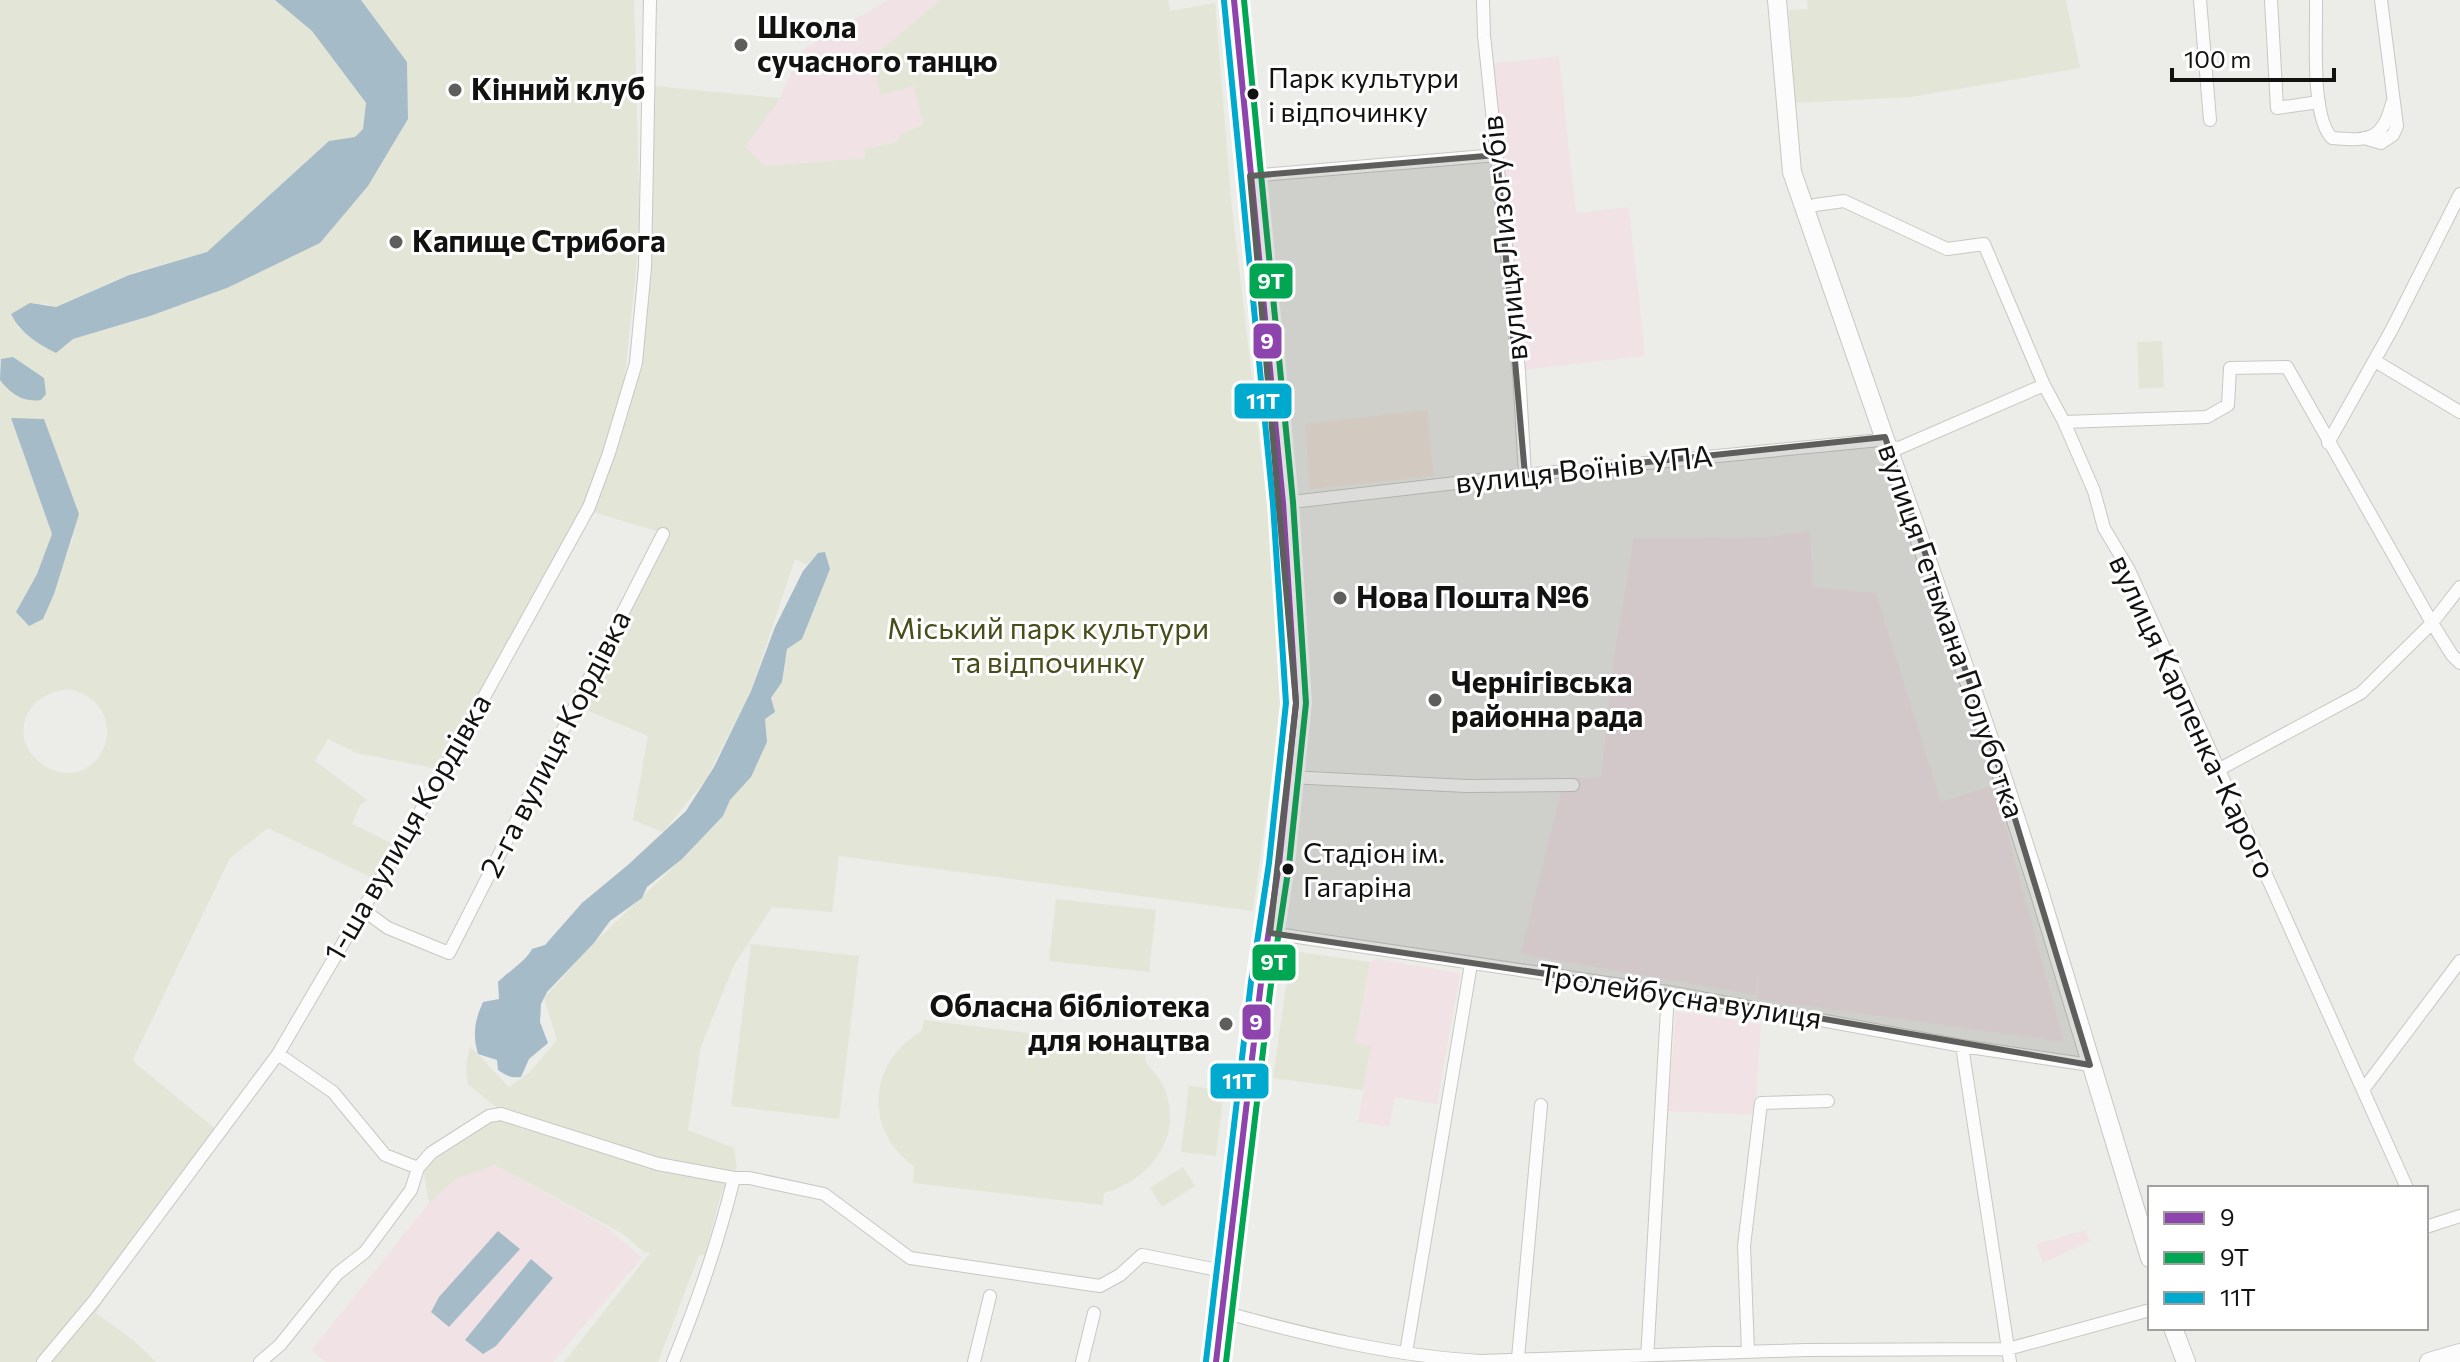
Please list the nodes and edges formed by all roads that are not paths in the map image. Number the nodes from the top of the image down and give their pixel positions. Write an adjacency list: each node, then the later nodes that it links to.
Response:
1 (650, 0): 30 (street, 1-ша вулиця Кордівка)
2 (1234, 0): 12 (main road)
3 (1483, 0): 11 (street, вулиця Лизогубів)
4 (1777, 0): 14 (street, вулиця Гетьмана Полуботка)
5 (2200, 0): 10 (street)
6 (2271, 0): 9 (street)
7 (2316, 0): 9 (street)
8 (2381, 0): 9 (street)
9 (2319, 102)
10 (2210, 120)
11 (1497, 155): 12 (street); 21 (street, вулиця Лизогубів)
12 (1250, 176): 22 (main road)
13 (2460, 194): 15 (street)
14 (1804, 210): 16 (street, вулиця Карпенка-Карого); 19 (street, вулиця Гетьмана Полуботка)
15 (2375, 361): 17 (street); 20 (street)
16 (2044, 385): 18 (street, вулиця Карпенка-Карого); 19 (street, вулиця Воїнів УПА)
17 (2460, 412)
18 (2064, 422): 20 (street); 27 (street, вулиця Карпенка-Карого)
19 (1887, 442): 21 (street, вулиця Воїнів УПА); 37 (street, вулиця Гетьмана Полуботка)
20 (2328, 443): 25 (street)
21 (1525, 475): 22 (street, вулиця Воїнів УПА)
22 (1283, 503): 28 (main road)
23 (663, 534): 30 (street, 2-га вулиця Кордівка)
24 (2460, 587): 25 (street)
25 (2432, 623): 26 (street); 27 (street)
26 (2460, 663)
27 (2218, 770): 38 (street, вулиця Карпенка-Карого)
28 (1289, 777): 29 (street); 31 (main road)
29 (1573, 785)
30 (363, 910): 36 (street, 1-ша вулиця Кордівка)
31 (1270, 933): 33 (street, Тролейбусна вулиця); 47 (main road)
32 (2460, 961): 38 (street)
33 (1471, 964): 34 (street, Тролейбусна вулиця); 54 (street)
34 (1668, 992): 35 (street, Тролейбусна вулиця); 58 (street)
35 (1962, 1046): 37 (street, Тролейбусна вулиця); 56 (street)
36 (278, 1054): 41 (street); 60 (street, 1-ша вулиця Кордівка)
37 (2090, 1065): 46 (street, вулиця Гетьмана Полуботка)
38 (2363, 1090): 43 (street, вулиця Карпенка-Карого)
39 (1828, 1101): 53 (street)
40 (1541, 1105): 57 (street)
41 (418, 1168): 42 (street); 61 (street)
42 (734, 1178): 47 (street); 62 (street)
43 (2406, 1186)
44 (2460, 1216): 45 (street)
45 (2428, 1226)
46 (2148, 1252)
47 (1228, 1272): 50 (main road)
48 (990, 1296): 63 (street)
49 (2148, 1311): 56 (street)
50 (1223, 1312): 54 (street); 65 (main road)
51 (1094, 1313): 64 (street)
52 (2174, 1330): 66 (street)
53 (1748, 1352): 56 (street); 58 (street)
54 (1406, 1353): 59 (street)
55 (2460, 1353): 67 (street)
56 (2009, 1356)
57 (1518, 1358): 58 (street); 59 (street)
58 (1647, 1359)
59 (1437, 1360)
60 (43, 1362)
61 (260, 1362)
62 (673, 1362)
63 (974, 1362)
64 (1082, 1362)
65 (1216, 1362)
66 (2186, 1362)
67 (2429, 1362)

